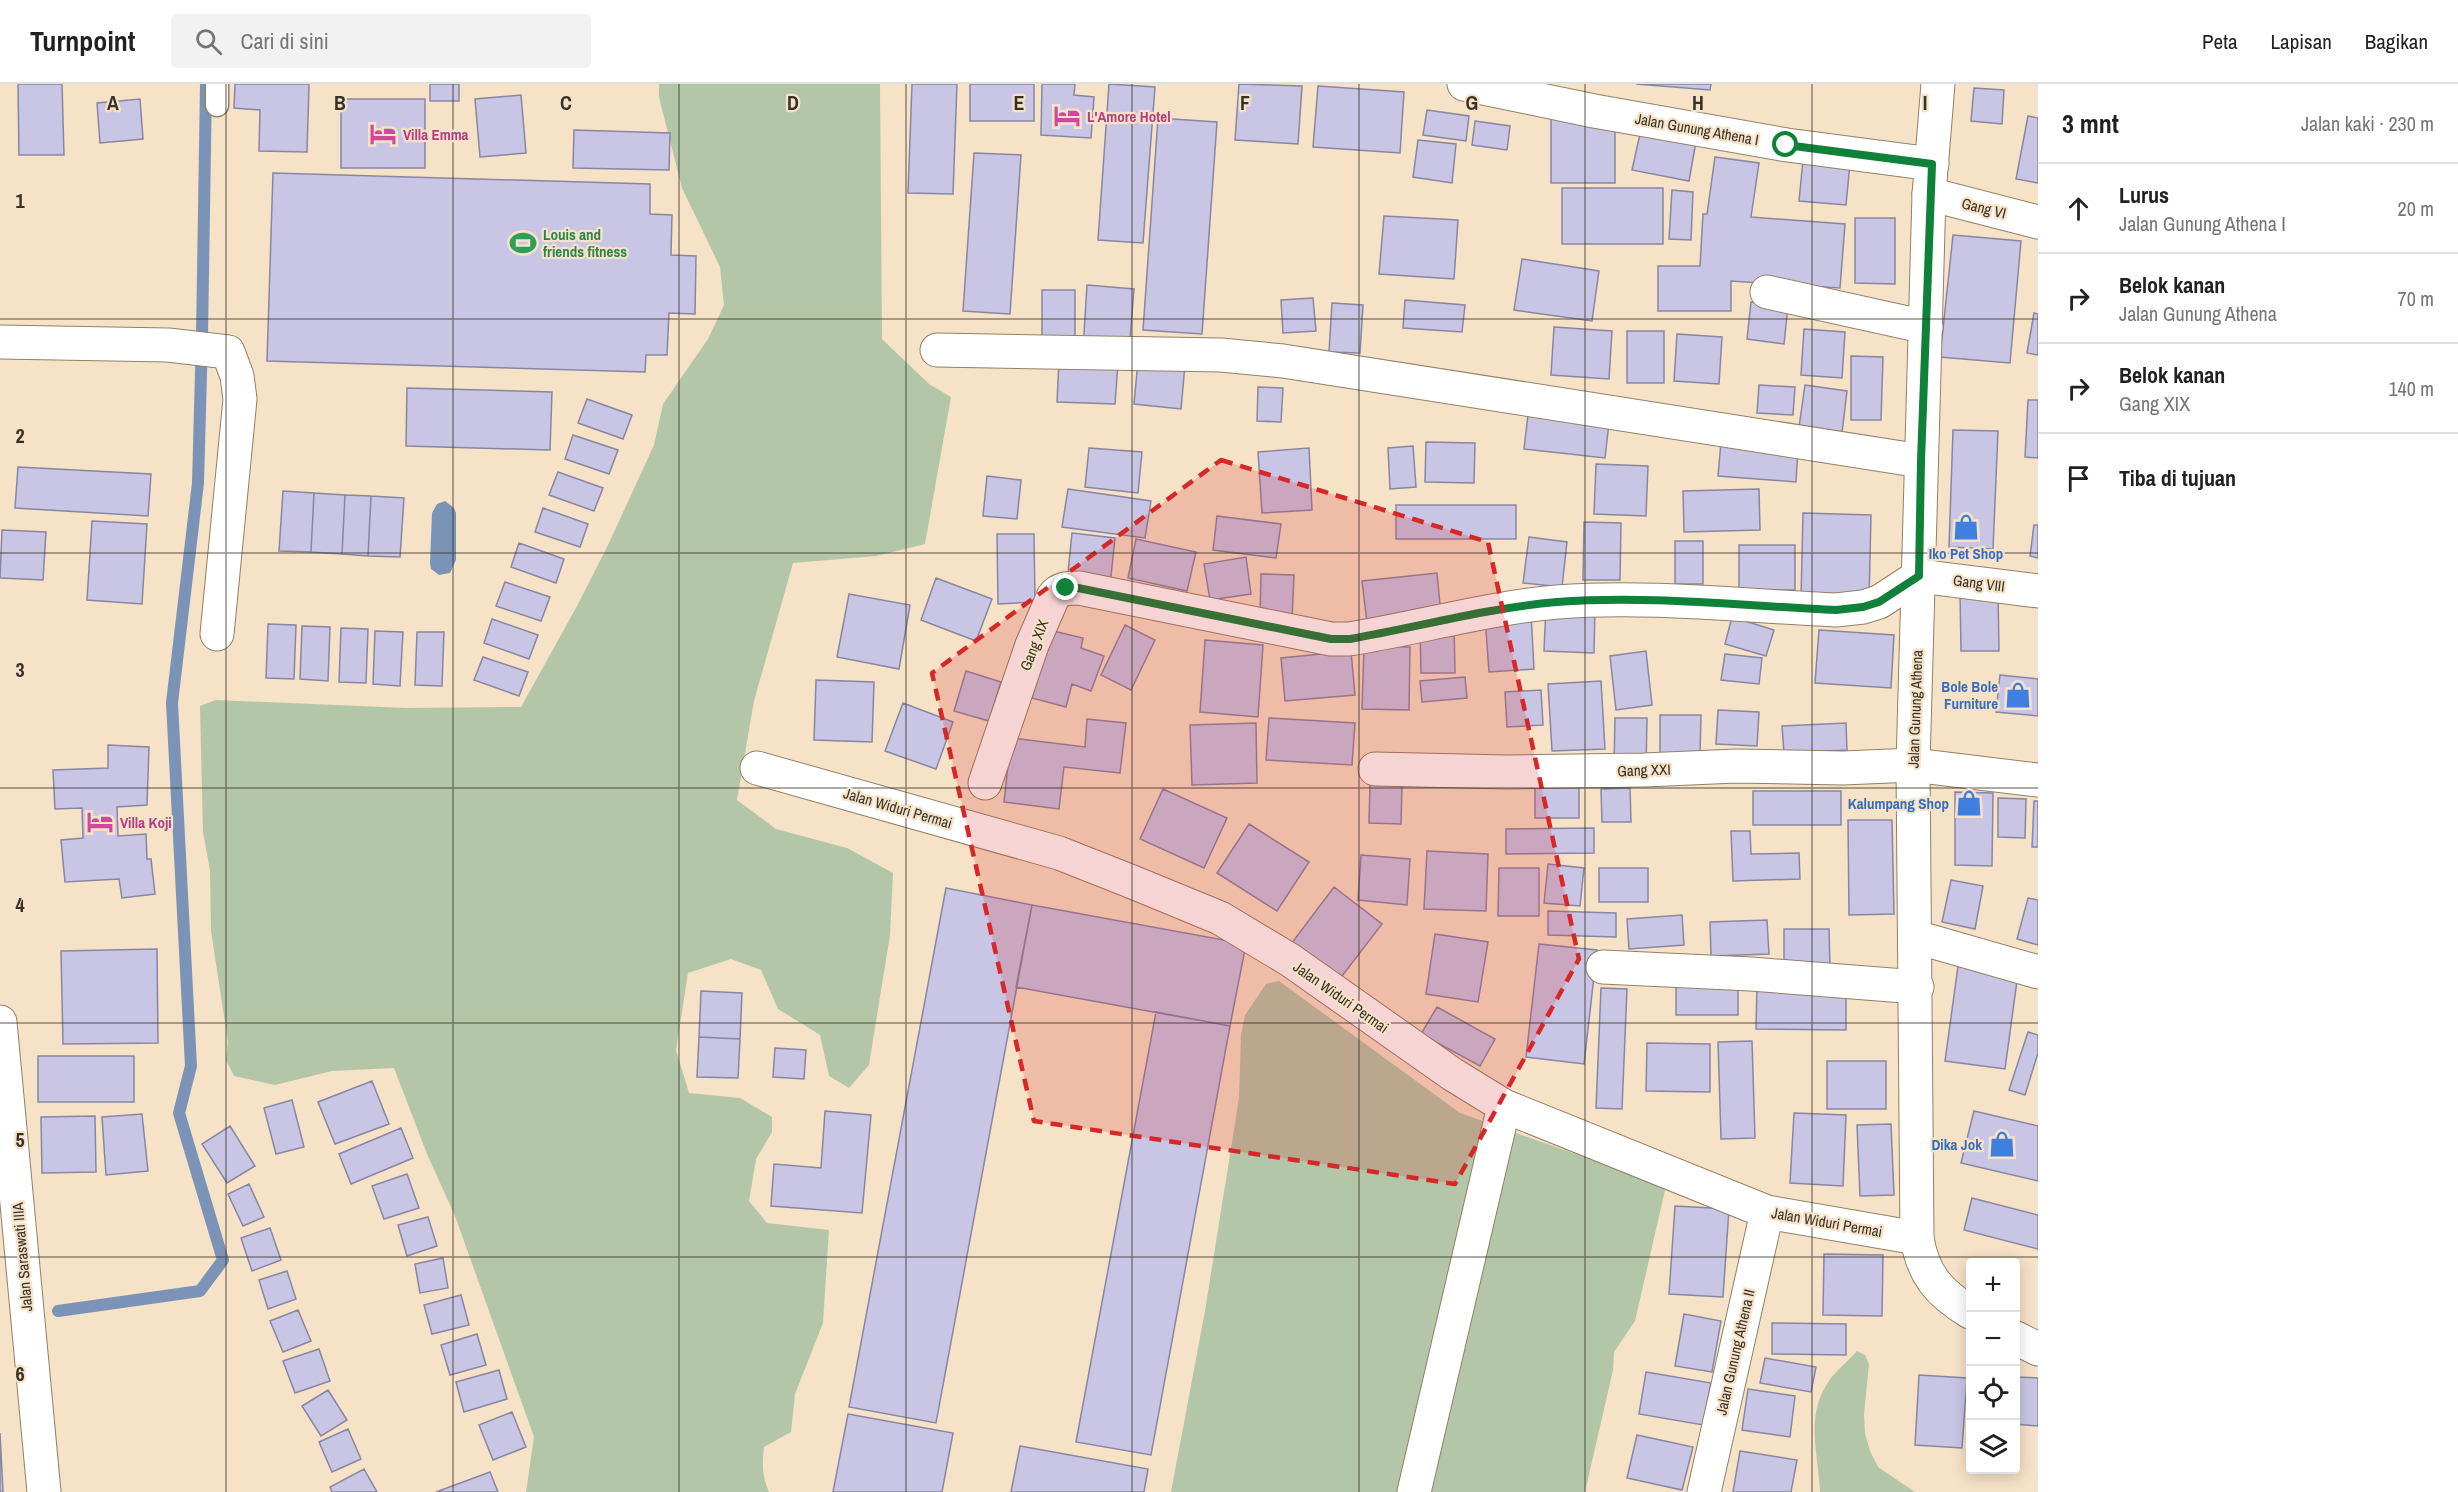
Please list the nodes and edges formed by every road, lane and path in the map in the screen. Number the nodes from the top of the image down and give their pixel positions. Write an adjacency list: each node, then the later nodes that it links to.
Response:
1 (1464, 84): 3 (street, Jalan Gunung Athena I)
2 (1938, 84): 3 (street, Jalan Gunung Athena)
3 (1930, 179): 4 (street, Gang VI); 6 (street, Jalan Gunung Athena)
4 (2038, 222)
5 (1767, 292): 6 (street)
6 (1926, 327): 9 (street, Jalan Gunung Athena)
7 (0, 342): 12 (street)
8 (937, 350): 9 (street)
9 (1921, 461): 10 (street, Jalan Gunung Athena)
10 (1919, 576): 11 (street, Gang VIII); 13 (street, Jalan Gunung Athena); 17 (street, Gang XIX)
11 (2038, 591)
12 (217, 634)
13 (1913, 765): 15 (street, Gang XXI); 16 (street, Gang XXI); 18 (street, Jalan Gunung Athena)
14 (757, 768): 23 (street, Jalan Widuri Permai)
15 (1375, 769)
16 (2038, 780)
17 (985, 783)
18 (1916, 938): 20 (street); 21 (street, Jalan Gunung Athena)
19 (1603, 967): 21 (street)
20 (2038, 972)
21 (1917, 987): 25 (street, Jalan Gunung Athena)
22 (0, 1022): 29 (street, Jalan Saraswati IIIA)
23 (1504, 1106): 24 (street, Jalan Widuri Permai); 30 (street)
24 (1767, 1212): 25 (street, Jalan Widuri Permai); 31 (street, Jalan Gunung Athena II)
25 (1917, 1238): 26 (street, Jalan Gunung Athena)
26 (1966, 1309)
27 (2020, 1340): 28 (street)
28 (2038, 1349)
29 (44, 1492)
30 (1414, 1492)
31 (1704, 1492)

